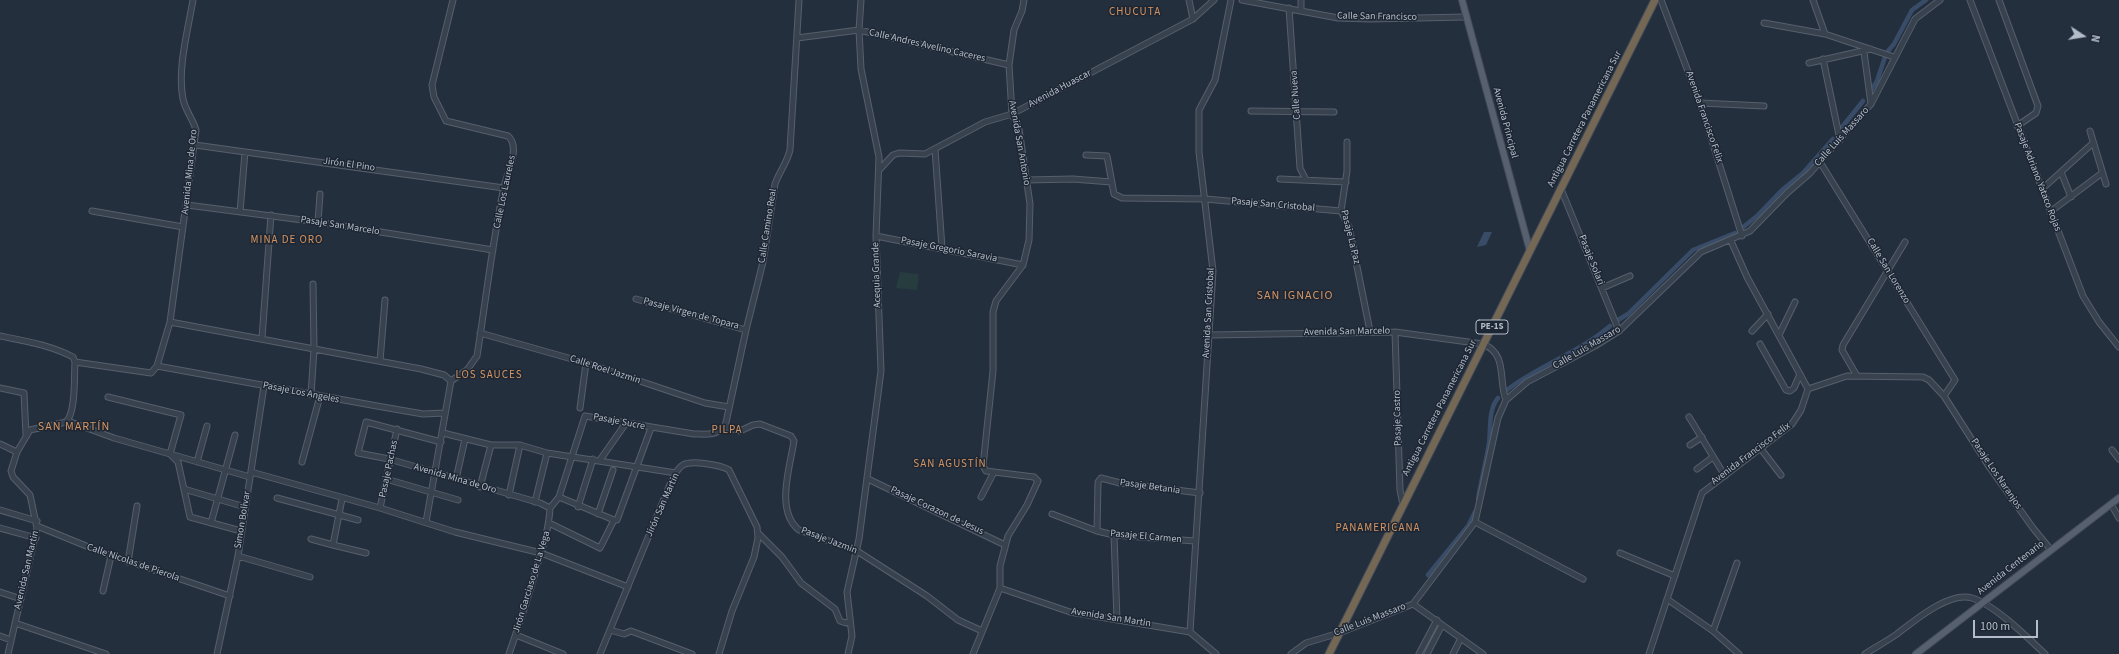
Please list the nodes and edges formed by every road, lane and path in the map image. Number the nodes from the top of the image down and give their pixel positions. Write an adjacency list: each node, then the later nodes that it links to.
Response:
1 (193, 0): 44 (street, Avenida Mina de Oro)
2 (453, 0): 58 (street, Calle Los Laureles)
3 (799, 0): 25 (street, Calle Camino Real)
4 (861, 0): 23 (street, Acequia Grande)
5 (1024, 0): 31 (street, Avenida San Antonio)
6 (1189, 0): 21 (street)
7 (1214, 0): 21 (street, Avenida Huascar)
8 (1231, 0): 63 (street, Avenida San Cristobal)
9 (1242, 0): 18 (street, Calle San Francisco)
10 (1301, 0): 19 (street)
11 (1462, 0): 20 (main road, Avenida Principal)
12 (1654, 0): 59 (highway, Antigua Carretera Panamericana Sur / PE-1S)
13 (1661, 0): 32 (street, Avenida Francisco Felix)
14 (1813, 0): 24 (street)
15 (1937, 0): 28 (street, Calle Luis Massaro)
16 (1970, 0): 39 (street, Pasaje Adriano Yataco Rojas)
17 (1999, 0): 39 (street)
18 (1289, 8): 19 (street, Calle San Francisco); 37 (street, Calle Nueva)
19 (1300, 11): 20 (street, Calle San Francisco)
20 (1466, 17): 78 (main road, Avenida Principal)
21 (1193, 19): 38 (street, Avenida Huascar)
22 (1764, 23): 24 (street)
23 (859, 30): 25 (street, Calle Andres Avelino Caceres); 31 (street, Calle Andres Avelino Caceres); 49 (street, Acequia Grande)
24 (1824, 34): 26 (street)
25 (797, 38): 89 (street, Calle Camino Real)
26 (1871, 49): 27 (street); 28 (street)
27 (1864, 52): 29 (street); 33 (street)
28 (1894, 58): 33 (street, Calle Luis Massaro)
29 (1823, 59): 30 (street); 41 (street)
30 (1809, 63)
31 (1008, 65): 38 (street, Avenida San Antonio)
32 (1700, 103): 34 (street); 73 (street, Avenida Francisco Felix)
33 (1871, 104): 41 (street, Calle Luis Massaro)
34 (1764, 106)
35 (1251, 111): 37 (street)
36 (1334, 112): 37 (street)
37 (1297, 113): 54 (street, Calle Nueva)
38 (1012, 114): 45 (street, Avenida Huascar); 53 (street, Avenida San Antonio)
39 (2017, 126): 60 (street, Pasaje Adriano Yataco Rojas)
40 (2090, 131): 43 (street)
41 (1840, 140): 48 (street, Calle Luis Massaro)
42 (1347, 142): 56 (street, Pasaje La Paz)
43 (2093, 143): 50 (street); 51 (street)
44 (194, 145): 46 (street, Jirón El Pino); 64 (street, Avenida Mina de Oro)
45 (935, 149): 49 (street, Avenida Huascar); 76 (street)
46 (244, 152): 58 (street, Jirón El Pino); 67 (street)
47 (1086, 155): 55 (street)
48 (1820, 162): 73 (street, Calle Luis Massaro); 80 (street, Calle San Lorenzo)
49 (879, 170): 72 (street, Acequia Grande)
50 (2061, 172): 60 (street); 62 (street)
51 (2102, 172): 57 (street); 62 (street)
52 (1280, 179): 54 (street)
53 (1026, 180): 55 (street); 79 (street, Avenida San Antonio)
54 (1306, 180): 56 (street)
55 (1112, 182): 63 (street, Pasaje San Cristobal)
56 (1346, 182): 66 (street, Pasaje La Paz)
57 (2106, 184)
58 (504, 188): 77 (street, Calle Los Laureles)
59 (1561, 189): 78 (highway, Antigua Carretera Panamericana Sur / PE-1S); 83 (street, Pasaje Solari)
60 (2042, 189): 68 (street, Pasaje Adriano Yataco Rojas)
61 (320, 194): 70 (street)
62 (2071, 197): 68 (street)
63 (1205, 199): 66 (street, Pasaje San Cristobal); 95 (street, Avenida San Cristobal)
64 (187, 205): 67 (street, Pasaje San Marcelo); 71 (street, Avenida Mina de Oro)
65 (92, 211): 71 (street)
66 (1341, 211): 90 (street, Pasaje La Paz)
67 (240, 212): 69 (street, Pasaje San Marcelo)
68 (2050, 212): 101 (street, Pasaje Adriano Yataco Rojas)
69 (271, 216): 70 (street, Pasaje San Marcelo); 98 (street)
70 (318, 222): 77 (street, Pasaje San Marcelo)
71 (184, 227): 88 (street, Avenida Mina de Oro)
72 (876, 236): 76 (street, Pasaje Gregorio Saravia); 163 (street, Acequia Grande)
73 (1742, 236): 74 (street, Calle Luis Massaro)
74 (1731, 241): 87 (street); 91 (street, Calle Luis Massaro)
75 (1905, 242): 80 (street)
76 (942, 248): 79 (street, Pasaje Gregorio Saravia)
77 (493, 250): 94 (street, Calle Los Laureles)
78 (1530, 251): 99 (highway, Antigua Carretera Panamericana Sur / PE-1S)
79 (1022, 265): 155 (street, Avenida San Antonio)
80 (1888, 271): 108 (street); 115 (street, Calle San Lorenzo)
81 (1630, 276): 83 (street)
82 (313, 284): 102 (street)
83 (1602, 288): 91 (street, Pasaje Solari)
84 (636, 299): 89 (street, Pasaje Virgen de Topara)
85 (385, 300): 103 (street)
86 (1795, 302): 96 (street)
87 (1768, 314): 92 (street); 96 (street)
88 (170, 322): 98 (street); 106 (street, Avenida Mina de Oro)
89 (746, 330): 118 (street, Calle Camino Real)
90 (1370, 331): 93 (street, Avenida San Marcelo); 95 (street, Avenida San Marcelo)
91 (1619, 331): 117 (street, Calle Luis Massaro)
92 (1752, 331)
93 (1396, 332): 99 (street, Avenida San Marcelo); 178 (street, Pasaje Castro)
94 (480, 334): 105 (street, Calle Roel Jazmin); 109 (street, Calle Los Laureles)
95 (1210, 335): 167 (street, Avenida San Cristobal)
96 (1779, 335): 107 (street)
97 (0, 336): 104 (street)
98 (262, 338): 102 (street)
99 (1483, 344): 117 (street); 178 (highway, Antigua Carretera Panamericana Sur / PE-1S)
100 (1760, 344): 107 (street)
101 (2119, 346)
102 (314, 349): 103 (street); 113 (street)
103 (380, 361): 109 (street)
104 (75, 362): 106 (street, Avenida Mina de Oro); 122 (street)
105 (586, 363): 118 (street, Calle Roel Jazmin); 119 (street)
106 (157, 366): 110 (street, Pasaje Los Angeles)
107 (1800, 374): 112 (street)
108 (1857, 376): 112 (street, Pasaje Los Naranjos); 115 (street, Pasaje Los Naranjos)
109 (452, 381): 120 (street)
110 (264, 386): 113 (street, Pasaje Los Angeles); 158 (street, Simon Bolivar)
111 (0, 388): 129 (street)
112 (1808, 389): 138 (street, Avenida Francisco Felix)
113 (311, 395): 114 (street, Pasaje Los Angeles)
114 (320, 396): 120 (street, Pasaje Los Angeles); 150 (street)
115 (1944, 396): 206 (street, Pasaje Los Naranjos)
116 (108, 397): 142 (street)
117 (1506, 400): 192 (street, Calle Luis Massaro)
118 (729, 407): 125 (street, Calle Camino Real)
119 (580, 408)
120 (445, 413): 128 (street)
121 (1689, 416): 131 (street)
122 (68, 421): 129 (street); 142 (street)
123 (626, 423): 126 (street, Pasaje Sucre); 143 (street, Pasaje Sucre); 148 (street)
124 (207, 426): 149 (street)
125 (725, 427): 126 (street, Pasaje Sucre); 207 (street, Pasaje Jazmin)
126 (651, 428): 151 (street)
127 (398, 429): 133 (street); 145 (street, Pasaje Pachas); 145 (street, Avenida Mina de Oro)
128 (442, 433): 132 (street); 133 (street)
129 (26, 435): 140 (street, Avenida San Martin)
130 (235, 435): 153 (street)
131 (1702, 437): 137 (street); 144 (street)
132 (465, 439): 135 (street); 162 (street)
133 (441, 442): 156 (street)
134 (0, 444): 140 (street)
135 (491, 445): 136 (street); 164 (street)
136 (520, 445): 141 (street); 168 (street)
137 (1690, 445)
138 (1761, 449): 159 (street); 160 (street, Avenida Francisco Felix)
139 (2112, 450): 147 (street)
140 (17, 452): 195 (street, Avenida San Martin)
141 (547, 453): 143 (street); 176 (street)
142 (170, 454): 149 (street); 165 (street)
143 (573, 455): 146 (street); 169 (street, Pasaje Sucre)
144 (1713, 457): 152 (street); 160 (street)
145 (390, 459): 156 (street, Avenida Mina de Oro); 161 (street, Pasaje Pachas)
146 (593, 459): 148 (street); 181 (street)
147 (2119, 459)
148 (600, 460): 151 (street)
149 (197, 462): 153 (street)
150 (302, 462)
151 (636, 466): 157 (street); 190 (street)
152 (1697, 469)
153 (225, 470): 158 (street); 173 (street)
154 (613, 470): 185 (street)
155 (994, 472): 170 (street); 204 (street)
156 (435, 473): 162 (street, Avenida Mina de Oro); 166 (street)
157 (676, 473): 199 (street, Jirón San Martin); 218 (street, Jirón San Martin)
158 (251, 474): 174 (street); 180 (street, Simon Bolivar)
159 (1781, 475)
160 (1725, 476): 215 (street, Avenida Francisco Felix)
161 (386, 479): 166 (street); 182 (street, Pasaje Pachas)
162 (456, 479): 164 (street, Avenida Mina de Oro)
163 (868, 479): 204 (street, Pasaje Corazon de Jesus); 207 (street, Acequia Grande)
164 (480, 487): 168 (street, Avenida Mina de Oro)
165 (184, 489): 173 (street); 193 (street)
166 (430, 492): 175 (street); 191 (street)
167 (1200, 494): 198 (street, Pasaje Betania); 203 (street, Avenida San Cristobal)
168 (509, 495): 176 (street, Avenida Mina de Oro)
169 (558, 497): 181 (street); 183 (street, Pasaje Sucre)
170 (981, 497)
171 (277, 498): 187 (street)
172 (2119, 498): 177 (main road, Avenida Centenario)
173 (217, 499): 180 (street); 193 (street)
174 (342, 499): 182 (street); 187 (street)
175 (458, 500)
176 (535, 502): 183 (street, Avenida Mina de Oro)
177 (2111, 504): 188 (street); 206 (main road, Avenida Centenario)
178 (1402, 505): 236 (highway, Antigua Carretera Panamericana Sur / PE-1S)
179 (137, 506): 213 (street)
180 (245, 507): 197 (street, Simon Bolivar)
181 (578, 507): 185 (street)
182 (380, 508): 191 (street)
183 (550, 508): 194 (street, Jirón Garciaso de La Vega)
184 (0, 510): 195 (street, Calle Nicolas de Pierola)
185 (598, 514): 190 (street)
186 (1052, 514): 198 (street, Pasaje El Carmen)
187 (339, 515): 189 (street); 205 (street)
188 (2119, 518)
189 (358, 520)
190 (614, 520): 194 (street)
191 (426, 522): 209 (street)
192 (1476, 522): 217 (street); 226 (street, Calle Luis Massaro)
193 (211, 523): 197 (street)
194 (549, 523): 209 (street, Jirón Garciaso de La Vega)
195 (37, 524): 201 (street, Avenida San Martin); 211 (street, Calle Nicolas de Pierola)
196 (0, 528): 201 (street)
197 (241, 531): 212 (street, Simon Bolivar)
198 (1097, 531): 200 (street, Pasaje El Carmen)
199 (758, 533): 229 (street); 248 (street)
200 (1114, 535): 203 (street, Pasaje El Carmen); 227 (street)
201 (36, 538): 223 (street, Avenida San Martin)
202 (311, 539): 205 (street)
203 (1195, 541): 235 (street, Avenida San Cristobal)
204 (1005, 544): 219 (street)
205 (333, 545): 208 (street)
206 (2051, 550): 225 (main road, Avenida Centenario)
207 (857, 551): 229 (street, Acequia Grande); 233 (street, Pasaje Jazmin)
208 (366, 553)
209 (541, 553): 218 (street); 237 (street, Jirón Garciaso de La Vega)
210 (1620, 553): 215 (street)
211 (111, 556): 213 (street, Calle Nicolas de Pierola); 220 (street)
212 (238, 556): 216 (street); 222 (street, Simon Bolivar)
213 (128, 562): 222 (street, Calle Nicolas de Pierola)
214 (1737, 563): 234 (street)
215 (1675, 576): 224 (street, Avenida Francisco Felix)
216 (310, 577)
217 (1583, 579)
218 (628, 587): 232 (street, Jirón San Martin)
219 (1000, 588): 227 (street, Avenida San Martin); 233 (street)
220 (103, 591)
221 (0, 592): 223 (street)
222 (230, 596): 243 (street, Simon Bolivar)
223 (21, 599): 230 (street, Avenida San Martin)
224 (1668, 599): 234 (street); 258 (street, Avenida Francisco Felix)
225 (1983, 603): 260 (street); 261 (main road, Avenida Centenario); 262 (street)
226 (1413, 604): 228 (street); 236 (street, Calle Luis Massaro)
227 (1118, 620): 235 (street, Avenida San Martin)
228 (1437, 620): 231 (street); 254 (street)
229 (850, 621): 249 (street, Acequia Grande)
230 (15, 623): 240 (street, Avenida San Martin); 242 (street)
231 (1442, 625): 239 (street); 255 (street)
232 (610, 630): 246 (street, Jirón San Martin); 247 (street)
233 (982, 631): 250 (street)
234 (1713, 631): 259 (street)
235 (1190, 632): 251 (street)
236 (1339, 633): 252 (street, Calle Luis Massaro); 253 (highway, Antigua Carretera Panamericana Sur / PE-1S)
237 (516, 635): 244 (street, Jirón Garciaso de La Vega); 245 (street)
238 (0, 636): 240 (street)
239 (1461, 638): 256 (street); 257 (street)
240 (11, 640): 241 (street, Avenida San Martin)
241 (8, 654)
242 (106, 654)
243 (217, 654)
244 (509, 654)
245 (563, 654)
246 (600, 654)
247 (692, 654)
248 (720, 654)
249 (848, 654)
250 (973, 654)
251 (1216, 654)
252 (1291, 654)
253 (1329, 654)
254 (1419, 654)
255 (1427, 654)
256 (1453, 654)
257 (1483, 654)
258 (1649, 654)
259 (1739, 654)
260 (1865, 654)
261 (1916, 654)
262 (2045, 654)

